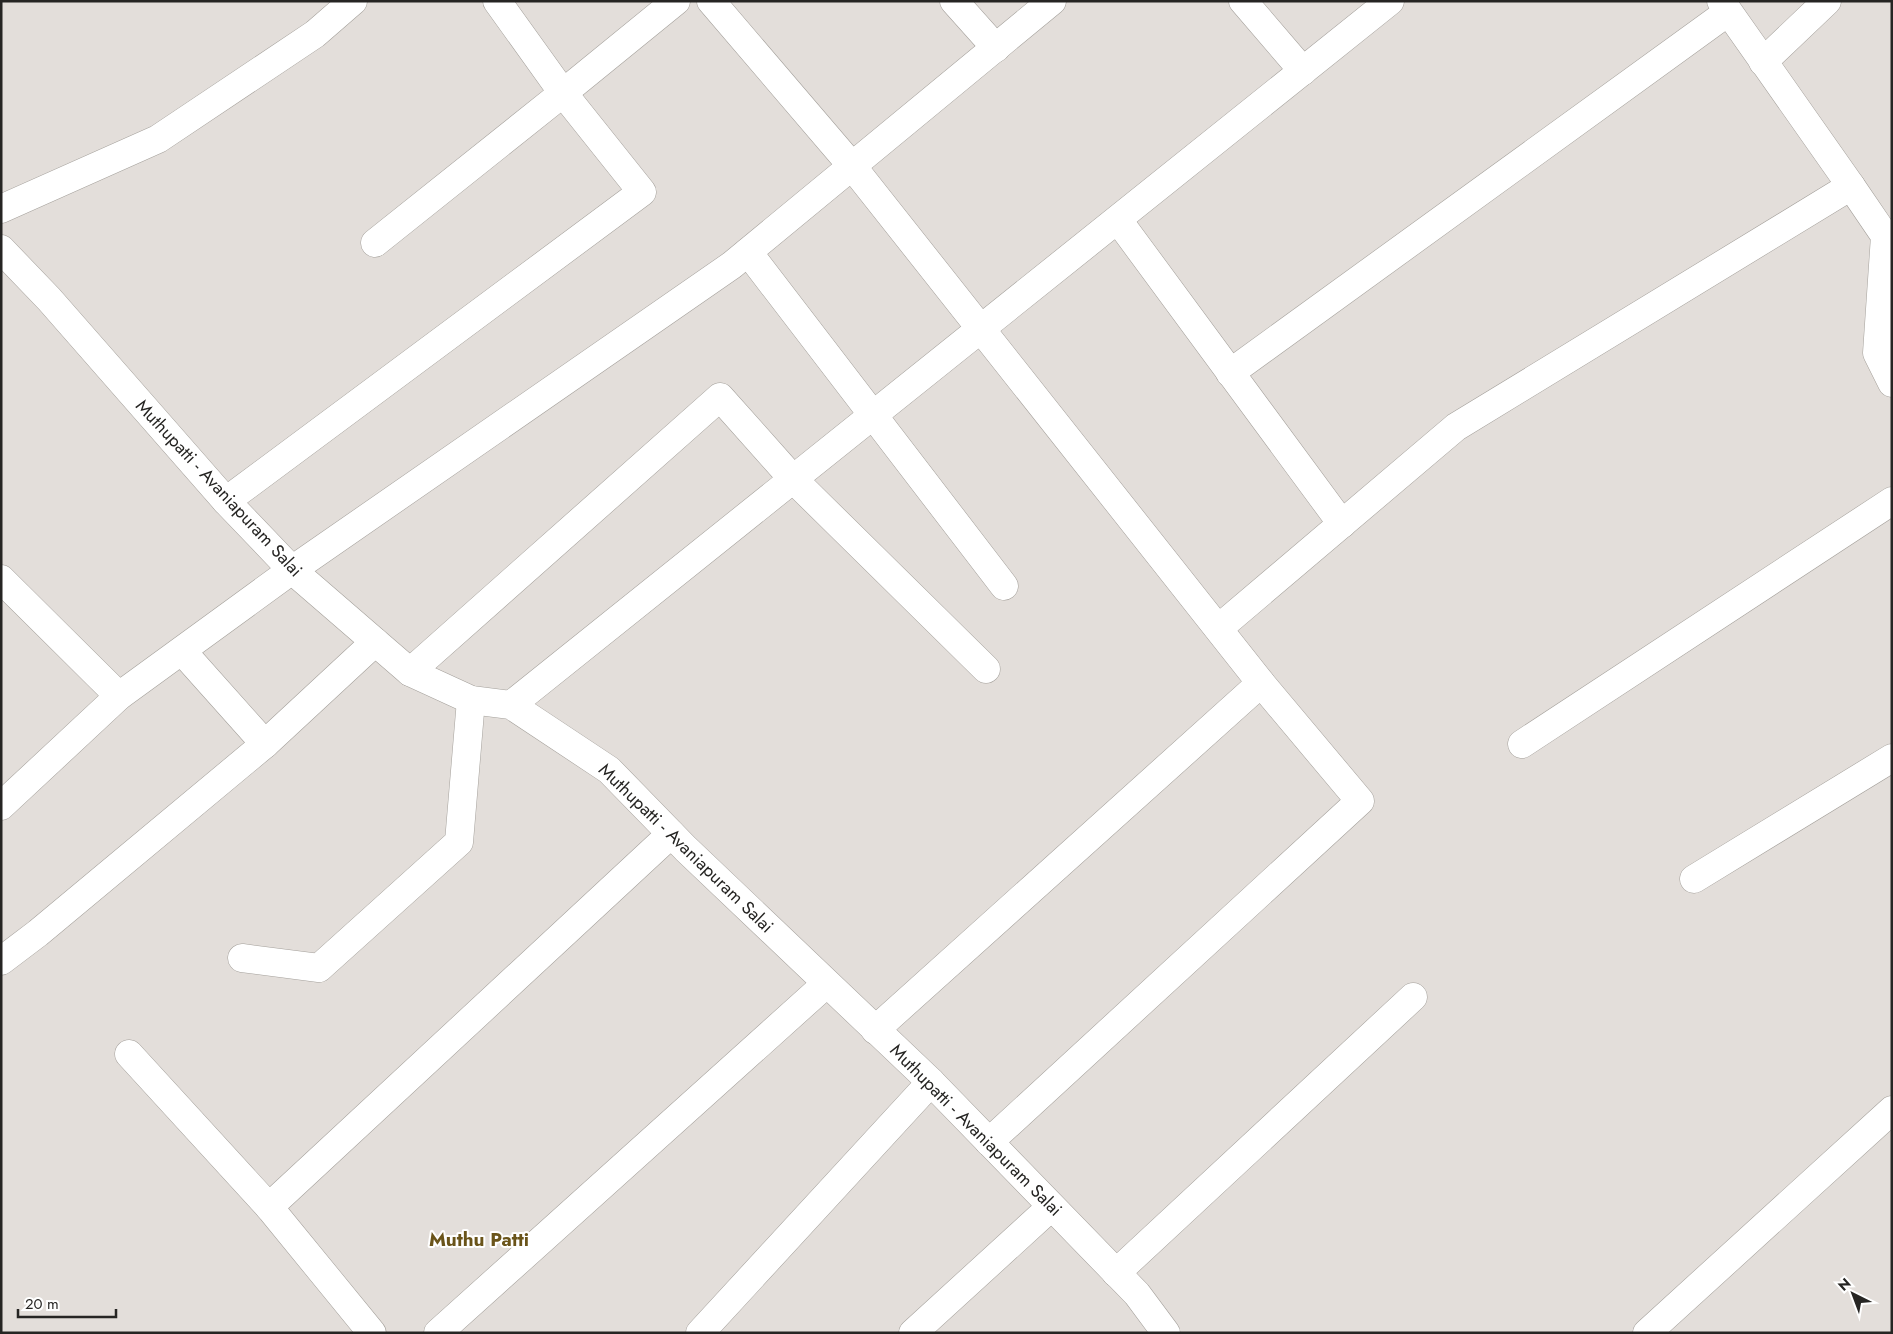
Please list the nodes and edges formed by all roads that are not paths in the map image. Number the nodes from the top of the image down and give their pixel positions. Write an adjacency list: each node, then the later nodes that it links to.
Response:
1 (353, 1): 17 (street)
2 (497, 1): 14 (street)
3 (676, 1): 14 (street)
4 (711, 1): 15 (street)
5 (954, 1): 11 (street)
6 (1052, 1): 11 (street)
7 (1244, 1): 13 (street)
8 (1390, 1): 13 (street)
9 (1827, 1): 12 (street)
10 (1725, 6): 12 (street); 24 (street)
11 (996, 48): 15 (street)
12 (1763, 62): 16 (street)
13 (1303, 71): 18 (street)
14 (563, 93): 20 (street); 28 (street)
15 (852, 166): 22 (street); 23 (street)
16 (1851, 186): 19 (street); 30 (street)
17 (1, 209)
18 (1118, 220): 23 (street); 24 (street)
19 (1888, 234): 25 (street)
20 (375, 243)
21 (1, 249): 28 (street, Muthupatti - Avaniapuram Salai)
22 (748, 252): 26 (street); 31 (street)
23 (981, 328): 26 (street); 34 (street)
24 (1230, 373): 30 (street)
25 (1892, 383)
26 (873, 415): 27 (street); 33 (street)
27 (793, 479): 37 (street); 38 (street); 42 (street)
28 (226, 501): 31 (street, Muthupatti - Avaniapuram Salai)
29 (1892, 502): 44 (street)
30 (1342, 524): 34 (street)
31 (292, 570): 35 (street, Muthupatti - Avaniapuram Salai); 36 (street)
32 (1, 579): 40 (street)
33 (1004, 586)
34 (1219, 628): 39 (street)
35 (376, 642): 38 (street, Muthupatti - Avaniapuram Salai); 43 (street)
36 (182, 651): 40 (street); 43 (street)
37 (986, 670)
38 (410, 672): 41 (street, Muthupatti - Avaniapuram Salai)
39 (1261, 683): 53 (street); 57 (street)
40 (119, 696): 46 (street)
41 (471, 700): 42 (street, Muthupatti - Avaniapuram Salai); 49 (street)
42 (511, 705): 47 (street, Muthupatti - Avaniapuram Salai)
43 (265, 744): 50 (street)
44 (1522, 744)
45 (1892, 758): 48 (street)
46 (1, 806)
47 (671, 834): 51 (street, Muthupatti - Avaniapuram Salai); 59 (street)
48 (1694, 879)
49 (242, 958)
50 (1, 961)
51 (826, 984): 53 (street, Muthupatti - Avaniapuram Salai); 62 (street)
52 (1413, 997): 60 (street)
53 (875, 1030): 55 (street, Muthupatti - Avaniapuram Salai)
54 (129, 1054): 59 (street)
55 (930, 1082): 57 (street, Muthupatti - Avaniapuram Salai); 63 (street)
56 (1892, 1110): 66 (street)
57 (989, 1142): 58 (street, Muthupatti - Avaniapuram Salai)
58 (1051, 1206): 60 (street, Muthupatti - Avaniapuram Salai); 64 (street)
59 (269, 1207): 61 (street)
60 (1116, 1273): 65 (street, Muthupatti - Avaniapuram Salai)
61 (372, 1333)
62 (438, 1333)
63 (700, 1333)
64 (913, 1333)
65 (1166, 1333)
66 (1647, 1333)

